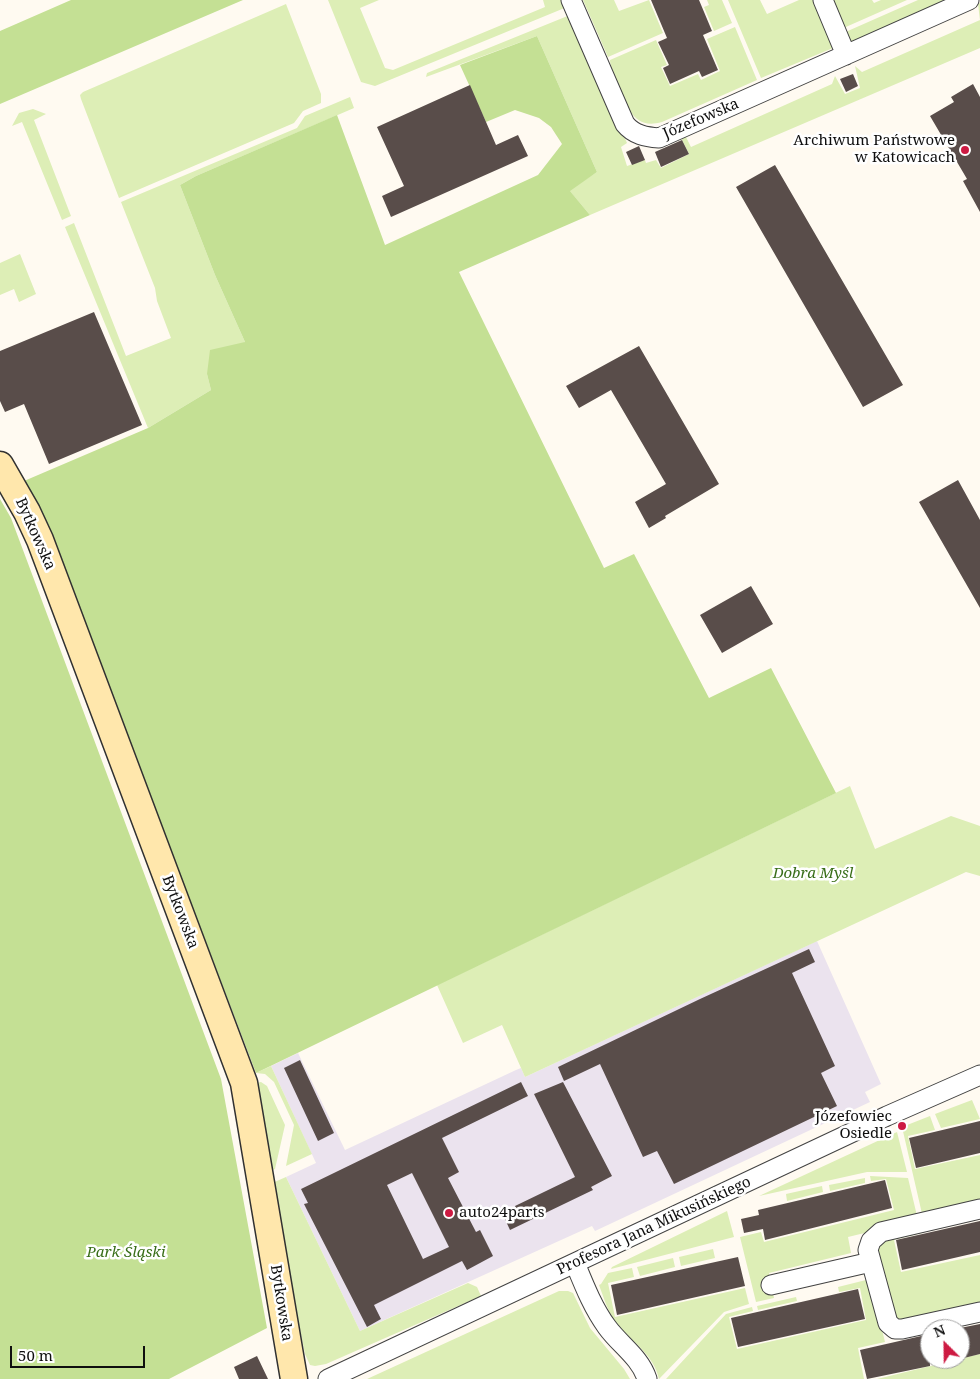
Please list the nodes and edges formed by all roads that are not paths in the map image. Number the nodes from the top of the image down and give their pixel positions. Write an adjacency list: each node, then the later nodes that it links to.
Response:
1 (572, 0): 4 (street, Józefowska)
2 (823, 0): 4 (street)
3 (969, 0): 4 (street, Józefowska)
4 (846, 55)
5 (0, 466): 12 (street, Bytkowska)
6 (980, 1074): 9 (street, Profesora Jana Mikusińskiego)
7 (980, 1209): 8 (street)
8 (871, 1262): 10 (street); 11 (street)
9 (575, 1263): 13 (street, Profesora Jana Mikusińskiego); 14 (street)
10 (771, 1285)
11 (980, 1312)
12 (294, 1379)
13 (328, 1379)
14 (647, 1379)

